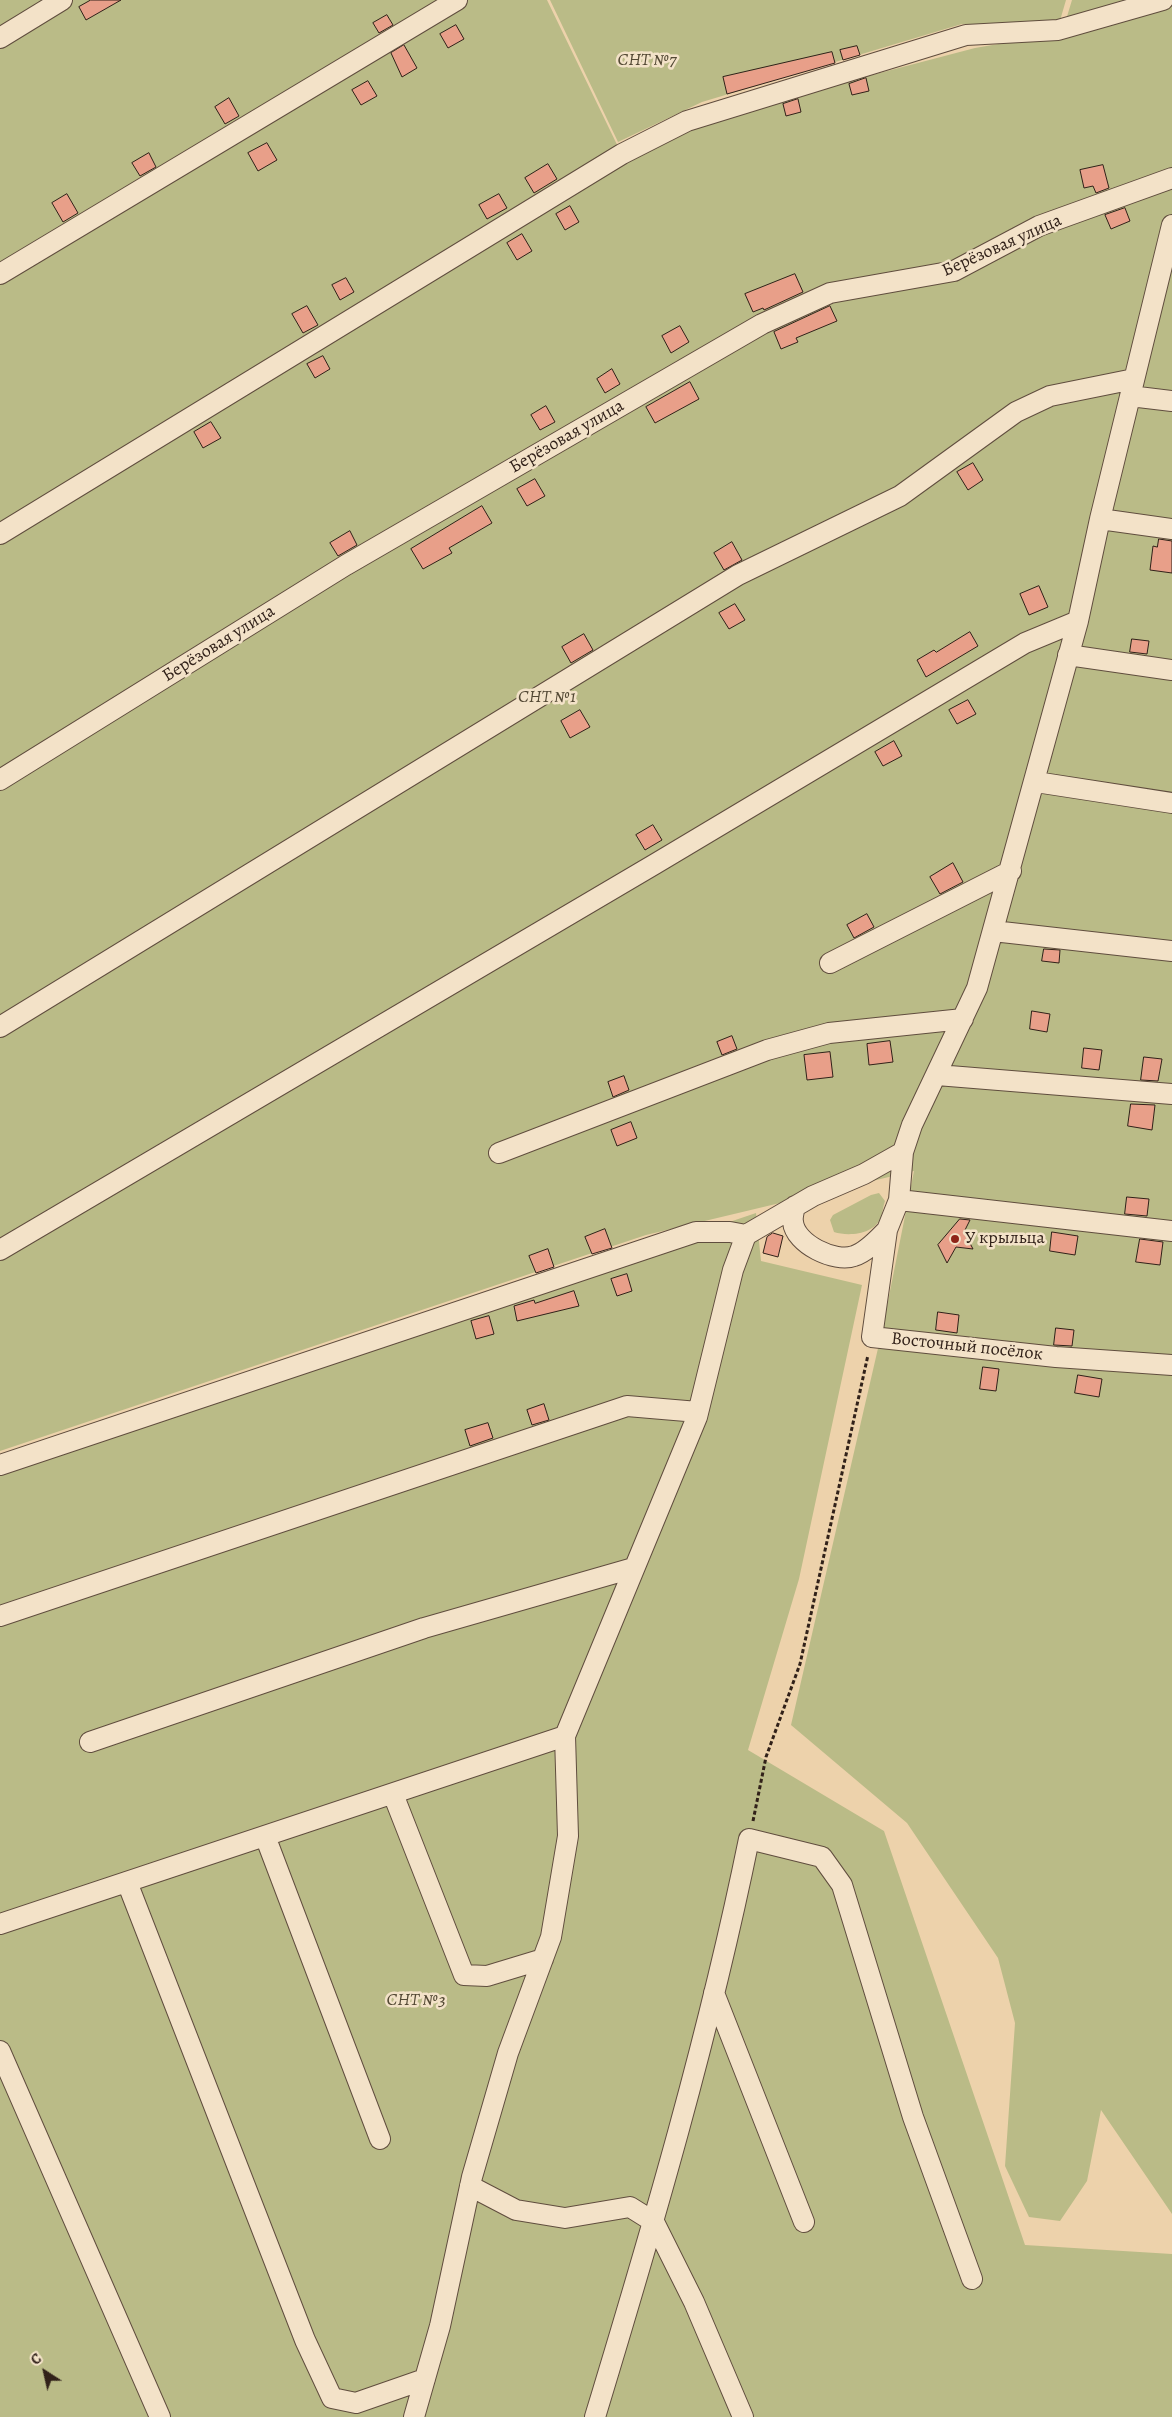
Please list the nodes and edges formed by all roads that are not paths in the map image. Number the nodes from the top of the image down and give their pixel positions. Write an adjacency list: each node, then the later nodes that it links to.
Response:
1 (62, 0): 4 (street)
2 (458, 0): 8 (street)
3 (1163, 0): 13 (street)
4 (0, 38)
5 (1172, 178): 17 (street, Берёзовая улица)
6 (1172, 225): 7 (street, Восточный посёлок)
7 (1168, 261): 9 (street, Восточный посёлок)
8 (0, 274)
9 (1132, 387): 10 (street); 11 (street, Восточный посёлок); 25 (street)
10 (1172, 401)
11 (1100, 519): 12 (street); 14 (street, Восточный посёлок)
12 (1172, 529)
13 (0, 534)
14 (1078, 621): 15 (street, Восточный посёлок); 35 (street)
15 (1068, 655): 16 (street); 18 (street, Восточный посёлок)
16 (1172, 670)
17 (0, 780)
18 (1036, 782): 19 (street); 20 (street, Восточный посёлок)
19 (1172, 803)
20 (1010, 871): 21 (street, Восточный посёлок); 23 (street)
21 (994, 931): 22 (street); 24 (street, Восточный посёлок)
22 (1172, 951)
23 (830, 963)
24 (963, 1019): 26 (street, Восточный посёлок); 28 (street)
25 (0, 1027)
26 (937, 1075): 27 (street); 29 (street, Восточный посёлок)
27 (1172, 1094)
28 (499, 1152)
29 (903, 1152): 30 (street, Восточный посёлок); 31 (street)
30 (899, 1200): 32 (street, Восточный посёлок); 33 (street)
31 (794, 1206): 32 (street); 34 (street)
32 (888, 1230): 36 (street, Восточный посёлок)
33 (1172, 1231)
34 (746, 1235): 37 (street); 38 (street)
35 (0, 1250)
36 (1172, 1365)
37 (698, 1412): 39 (street); 40 (street)
38 (0, 1464)
39 (633, 1568): 41 (street); 42 (street)
40 (0, 1616)
41 (565, 1736): 43 (street); 47 (street)
42 (90, 1742)
43 (393, 1794): 44 (street); 47 (street)
44 (265, 1836): 45 (street); 50 (street)
45 (127, 1882): 46 (street); 55 (street)
46 (0, 1924)
47 (543, 1960): 51 (street)
48 (714, 1993): 52 (street); 53 (street); 54 (street)
49 (0, 2051): 56 (street)
50 (380, 2139)
51 (470, 2186): 52 (street); 55 (street)
52 (654, 2222): 58 (street); 59 (street)
53 (804, 2222)
54 (972, 2279)
55 (425, 2379): 57 (street)
56 (160, 2417)
57 (414, 2417)
58 (595, 2417)
59 (743, 2417)

